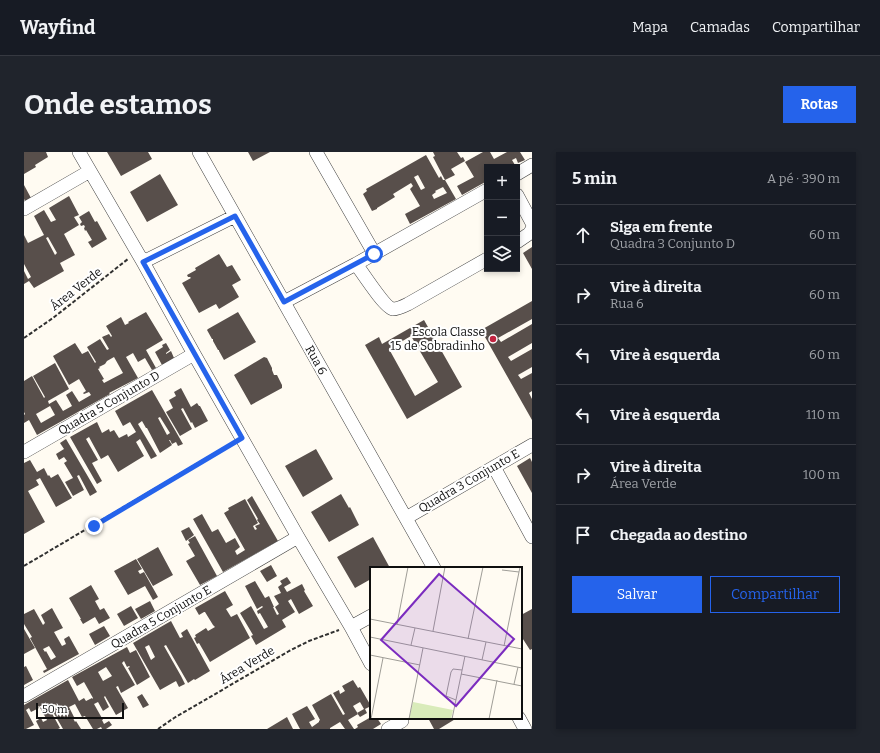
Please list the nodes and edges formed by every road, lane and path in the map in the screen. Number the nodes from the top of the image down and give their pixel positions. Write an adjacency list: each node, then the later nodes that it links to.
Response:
1 (79, 152): 5 (street)
2 (199, 152): 10 (street, Rua 6)
3 (316, 152): 13 (street)
4 (532, 165): 6 (street)
5 (90, 171): 9 (street); 14 (street)
6 (520, 172)
7 (484, 192): 13 (street)
8 (520, 200): 11 (street)
9 (24, 209)
10 (235, 216): 14 (street); 17 (street, Rua 6)
11 (532, 222): 12 (street)
12 (520, 240)
13 (374, 254): 16 (street)
14 (140, 257): 18 (path, Área Verde); 19 (street)
15 (484, 261): 16 (street)
16 (356, 264): 17 (street)
17 (284, 302): 24 (street, Rua 6)
18 (24, 338)
19 (194, 354): 20 (street); 22 (street, Quadra 5 Conjunto D)
20 (242, 438): 25 (street); 27 (path)
21 (532, 445): 23 (street, Quadra 3 Conjunto E)
22 (24, 452)
23 (494, 466): 24 (street, Quadra 3 Conjunto E); 26 (street)
24 (406, 518): 28 (street, Rua 6)
25 (298, 537): 30 (street); 32 (street, Quadra 5 Conjunto E)
26 (532, 537)
27 (24, 566)
28 (433, 567)
29 (370, 617): 30 (street)
30 (351, 627): 31 (street); 35 (path, Área Verde)
31 (370, 662)
32 (24, 696)
33 (520, 719): 37 (street)
34 (403, 723): 36 (street)
35 (158, 729)
36 (388, 729)
37 (525, 729)

